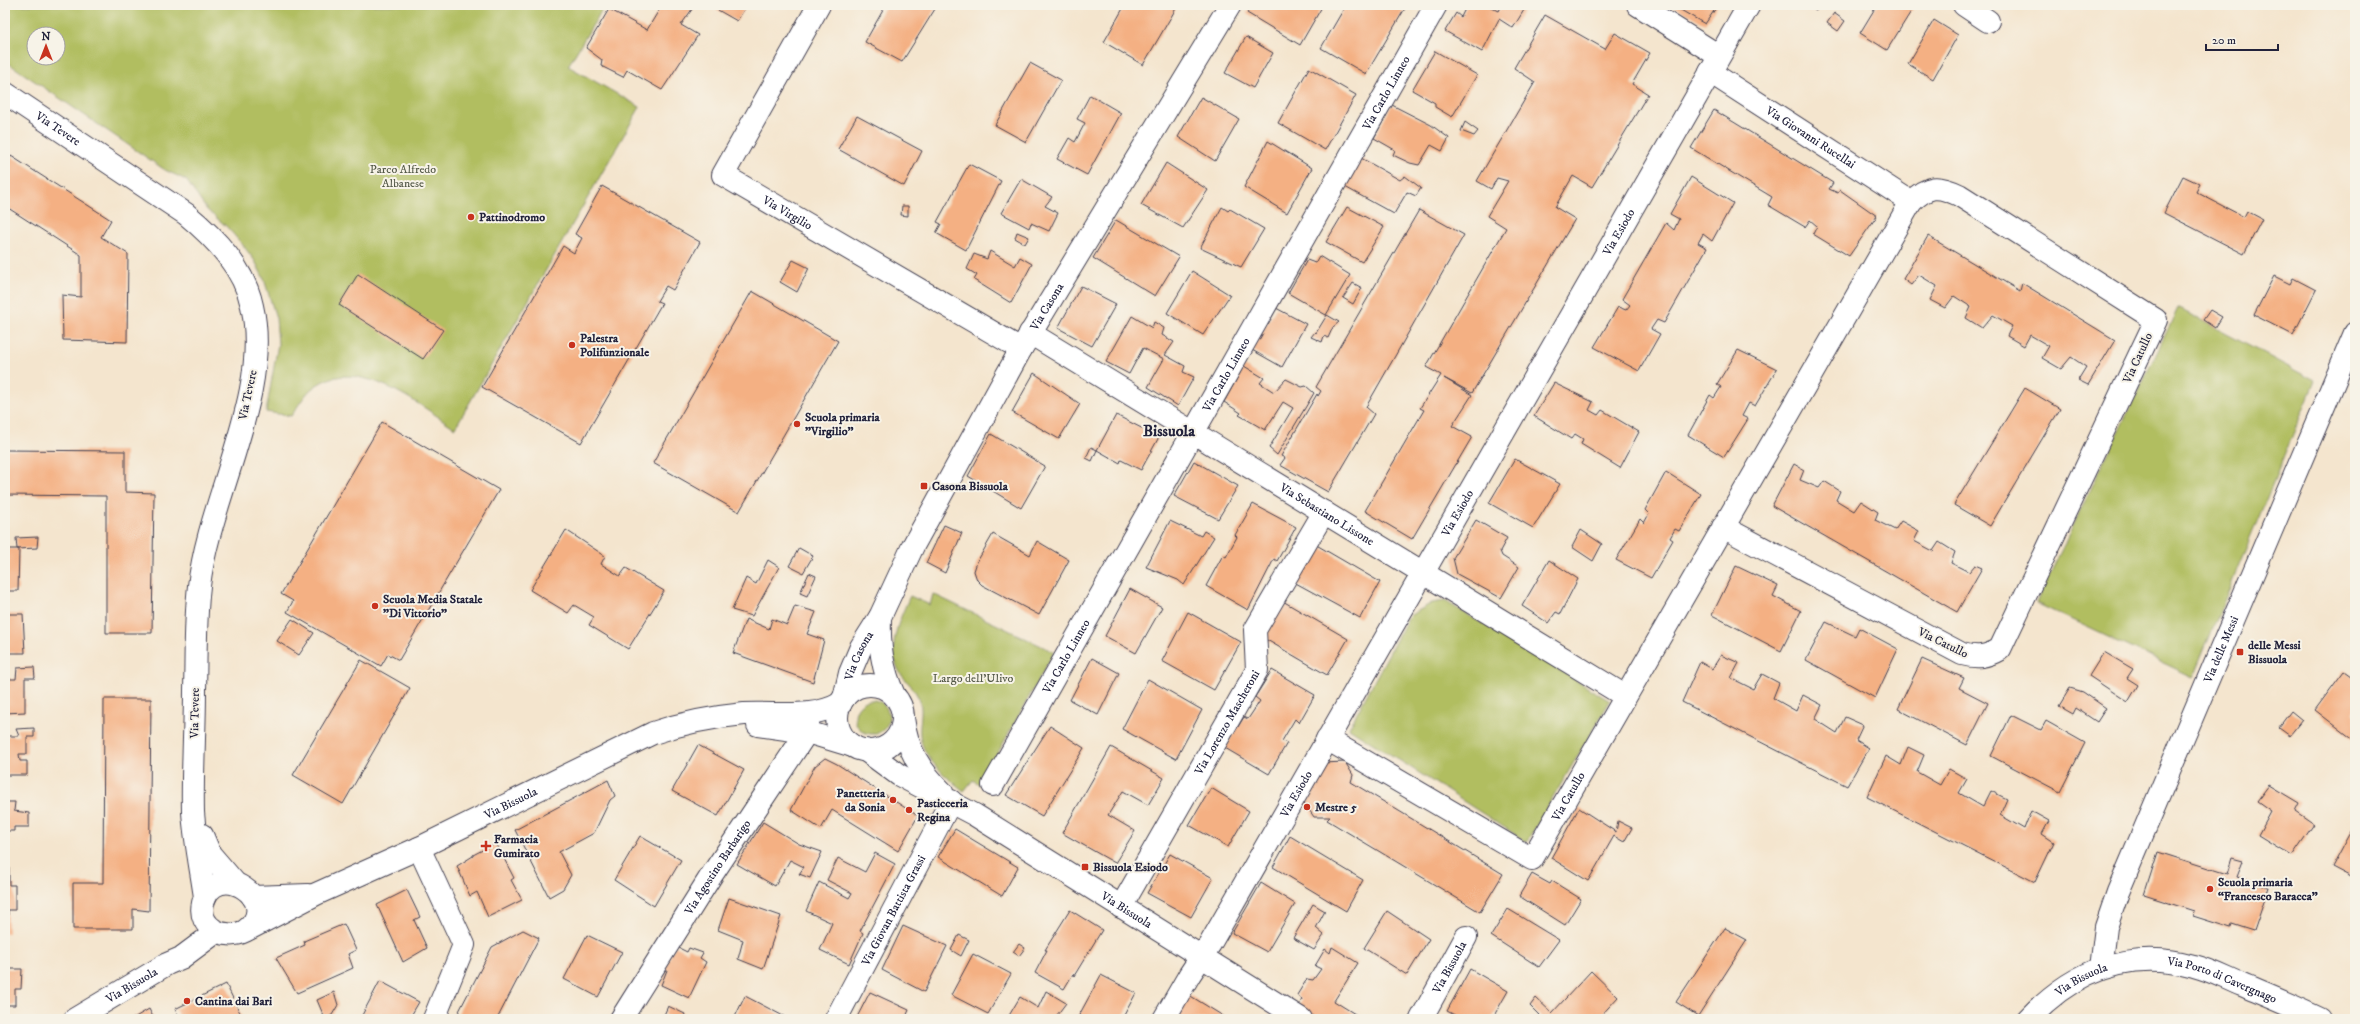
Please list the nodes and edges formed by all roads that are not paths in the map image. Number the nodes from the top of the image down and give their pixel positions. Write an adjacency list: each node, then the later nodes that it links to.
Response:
1 (819, 5): 12 (street, Via Virgilio)
2 (1230, 5): 12 (street, Via Casona)
3 (1436, 5): 13 (street, Via Carlo Linneo)
4 (1638, 5): 8 (street, Via Giovanni Rucellai)
5 (1749, 5): 8 (street, Via Esiodo)
6 (1964, 5): 7 (street)
7 (1988, 21)
8 (1715, 64): 10 (street, Via Giovanni Rucellai); 16 (street, Via Esiodo)
9 (5, 93): 27 (street, Via Tevere)
10 (1911, 202): 15 (street, Via Catullo); 15 (street, Via Catullo)
11 (2355, 333): 40 (street, Via delle Messi)
12 (1026, 341): 13 (street, Via Sebastiano Lissone); 17 (street, Via Casona)
13 (1194, 433): 14 (street, Via Sebastiano Lissone); 25 (street, Via Carlo Linneo)
14 (1324, 512): 16 (street, Via Sebastiano Lissone); 33 (street, Via Lorenzo Mascheroni)
15 (1723, 527): 19 (street, Via Catullo)
16 (1423, 572): 19 (street, Via Sebastiano Lissone); 23 (street, Via Esiodo)
17 (880, 617): 18 (street, Via Casona); 20 (street, Via Casona)
18 (894, 695): 20 (street); 21 (street)
19 (1625, 696): 23 (street, Via Catullo)
20 (843, 701): 22 (street, Via Bissuola); 24 (street)
21 (903, 718): 24 (street); 26 (street, Via Bissuola)
22 (808, 723): 24 (street, Via Bissuola); 28 (street, Via Bissuola); 43 (street, Via Agostino Barbarigo)
23 (1327, 739): 37 (street, Via Esiodo)
24 (860, 748): 26 (street, Via Bissuola)
25 (993, 785)
26 (951, 802): 33 (street, Via Bissuola); 44 (street, Via Giovan Battista Grassi)
27 (194, 813): 29 (street, Via Tevere); 32 (street, Via Tevere)
28 (419, 848): 30 (street, Via Bissuola); 42 (street)
29 (236, 883): 31 (street); 32 (street, Via Bissuola)
30 (316, 894): 31 (street, Via Bissuola); 34 (street, Via Bissuola)
31 (253, 897): 34 (street)
32 (204, 907): 35 (street); 39 (street, Via Bissuola)
33 (1121, 907): 37 (street, Via Bissuola)
34 (246, 930): 35 (street, Via Bissuola)
35 (216, 932): 39 (street, Via Bissuola)
36 (1466, 937): 47 (street, Via Bissuola)
37 (1202, 956): 45 (street, Via Esiodo); 46 (street, Via Bissuola)
38 (2144, 960): 40 (street, Via Bissuola); 49 (street, Via Porto di Cavergnago)
39 (167, 964): 41 (street, Via Bissuola)
40 (2101, 968): 48 (street, Via Bissuola)
41 (75, 1019)
42 (434, 1019)
43 (621, 1019)
44 (836, 1019)
45 (1164, 1019)
46 (1301, 1019)
47 (1421, 1019)
48 (2028, 1019)
49 (2320, 1019)

